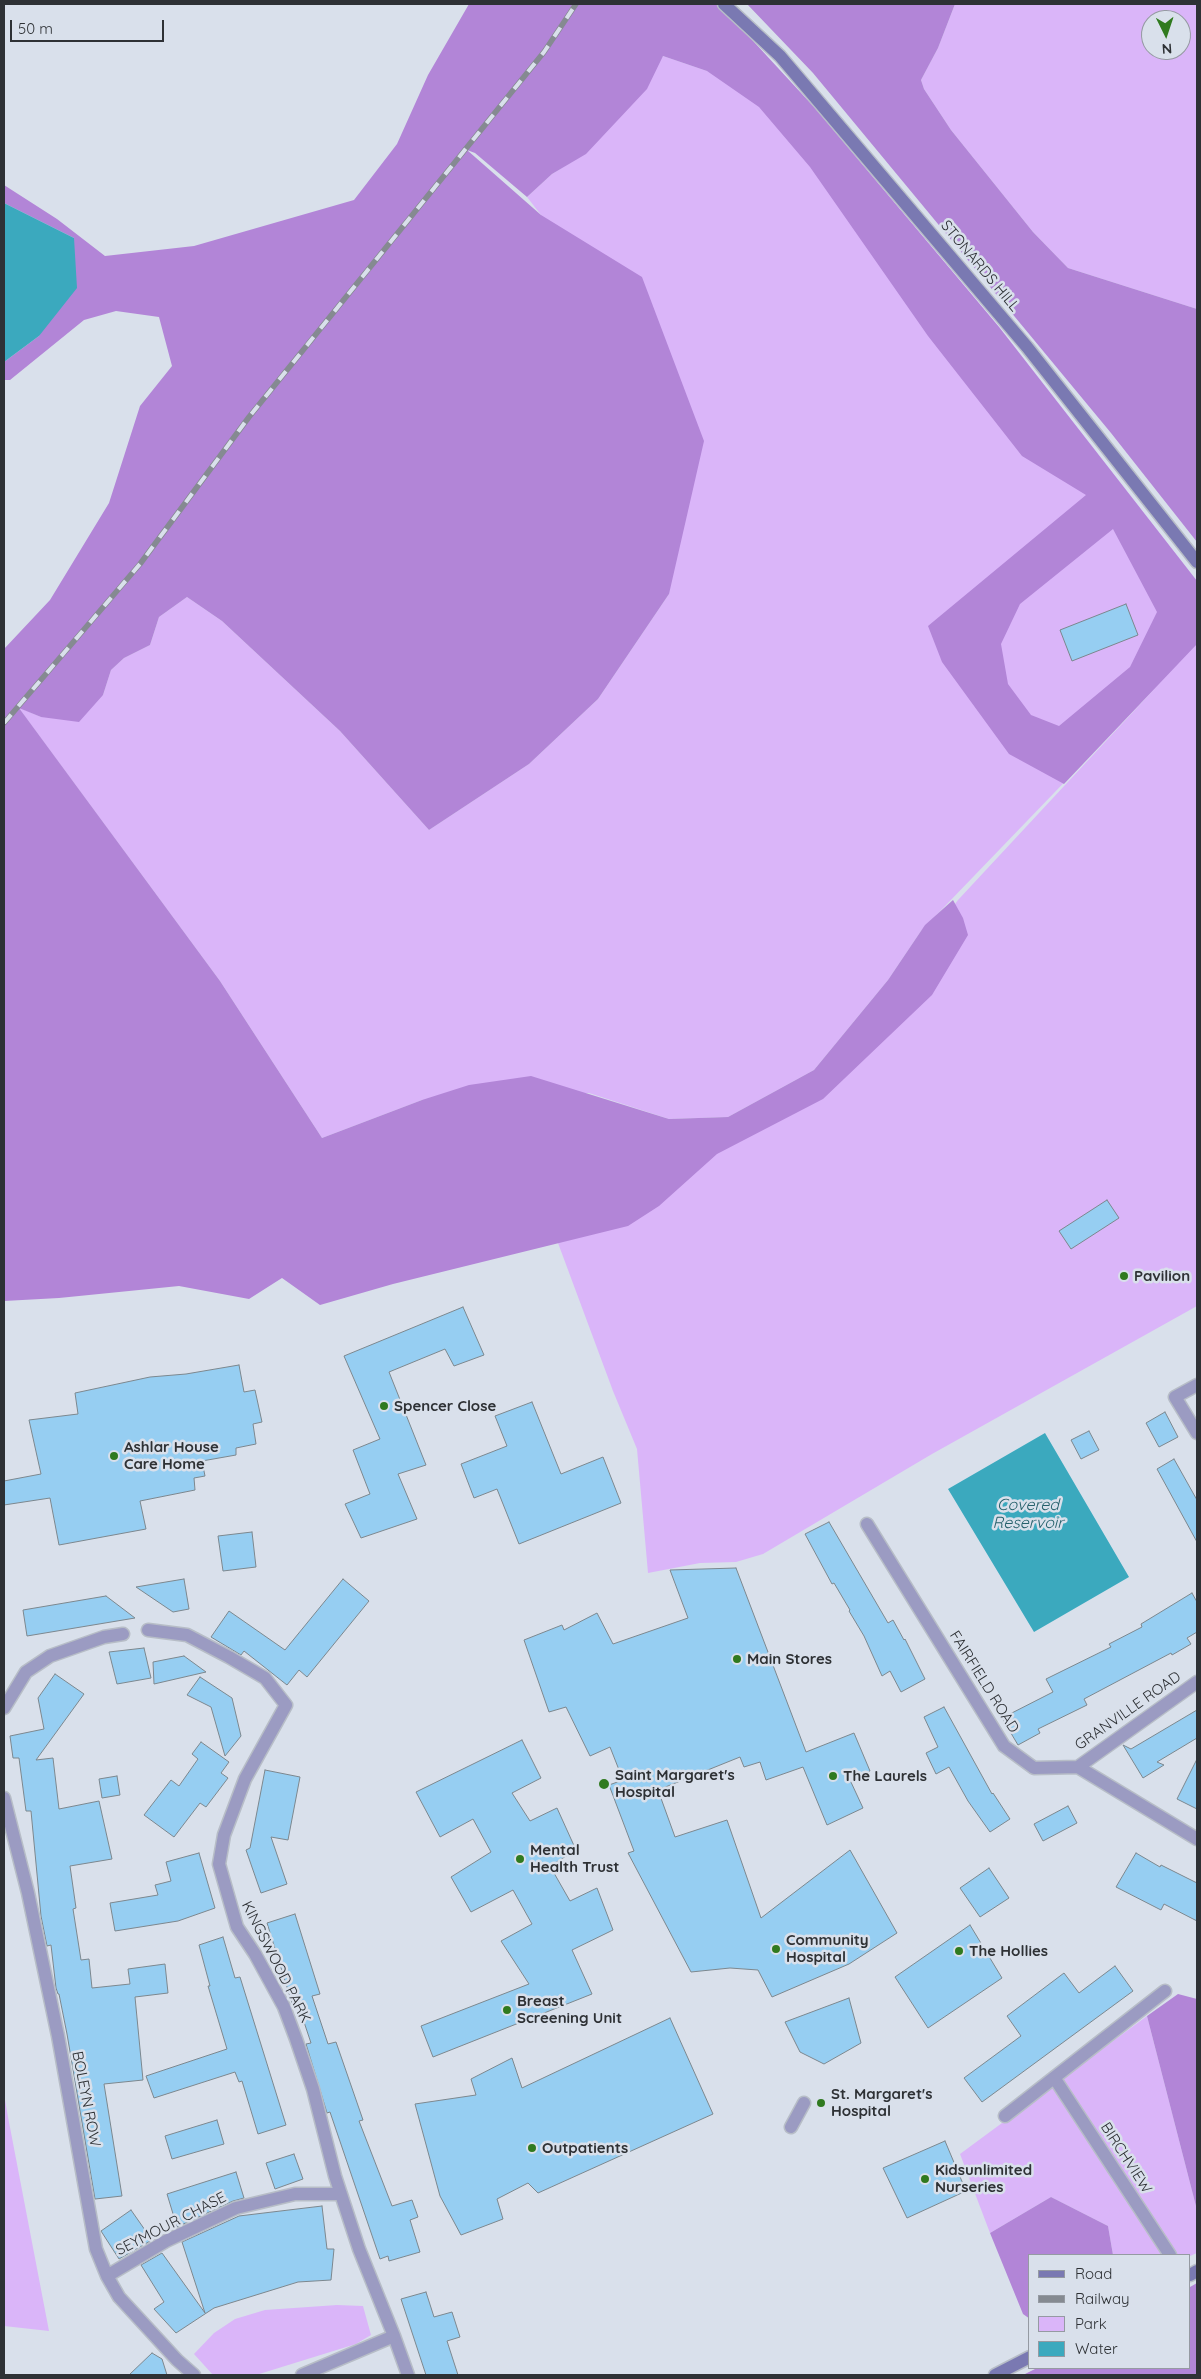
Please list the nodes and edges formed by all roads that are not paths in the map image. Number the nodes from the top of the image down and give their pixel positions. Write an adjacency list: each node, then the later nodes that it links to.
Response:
1 (724, 4): 2 (street, STONARDS HILL)
2 (1197, 562)
3 (1197, 1385): 4 (street)
4 (1197, 1433)
5 (867, 1524): 10 (street, FAIRFIELD ROAD)
6 (148, 1630): 18 (street, KINGSWOOD PARK)
7 (123, 1634): 9 (street)
8 (1197, 1682): 10 (street, GRANVILLE ROAD)
9 (4, 1708)
10 (1078, 1767): 12 (street)
11 (4, 1798): 20 (street, BOLEYN ROW)
12 (1197, 1839)
13 (1165, 1991): 14 (street)
14 (1055, 2079): 16 (street); 19 (street, BIRCHVIEW)
15 (804, 2104): 17 (street)
16 (1005, 2116)
17 (791, 2127)
18 (342, 2194): 20 (street, SEYMOUR CHASE); 21 (street, KINGSWOOD PARK)
19 (1169, 2254)
20 (106, 2276): 23 (street, BOLEYN ROW)
21 (394, 2336): 24 (street); 25 (street, KINGSWOOD PARK)
22 (1028, 2358): 26 (street)
23 (194, 2375)
24 (302, 2375)
25 (408, 2375)
26 (995, 2375)

